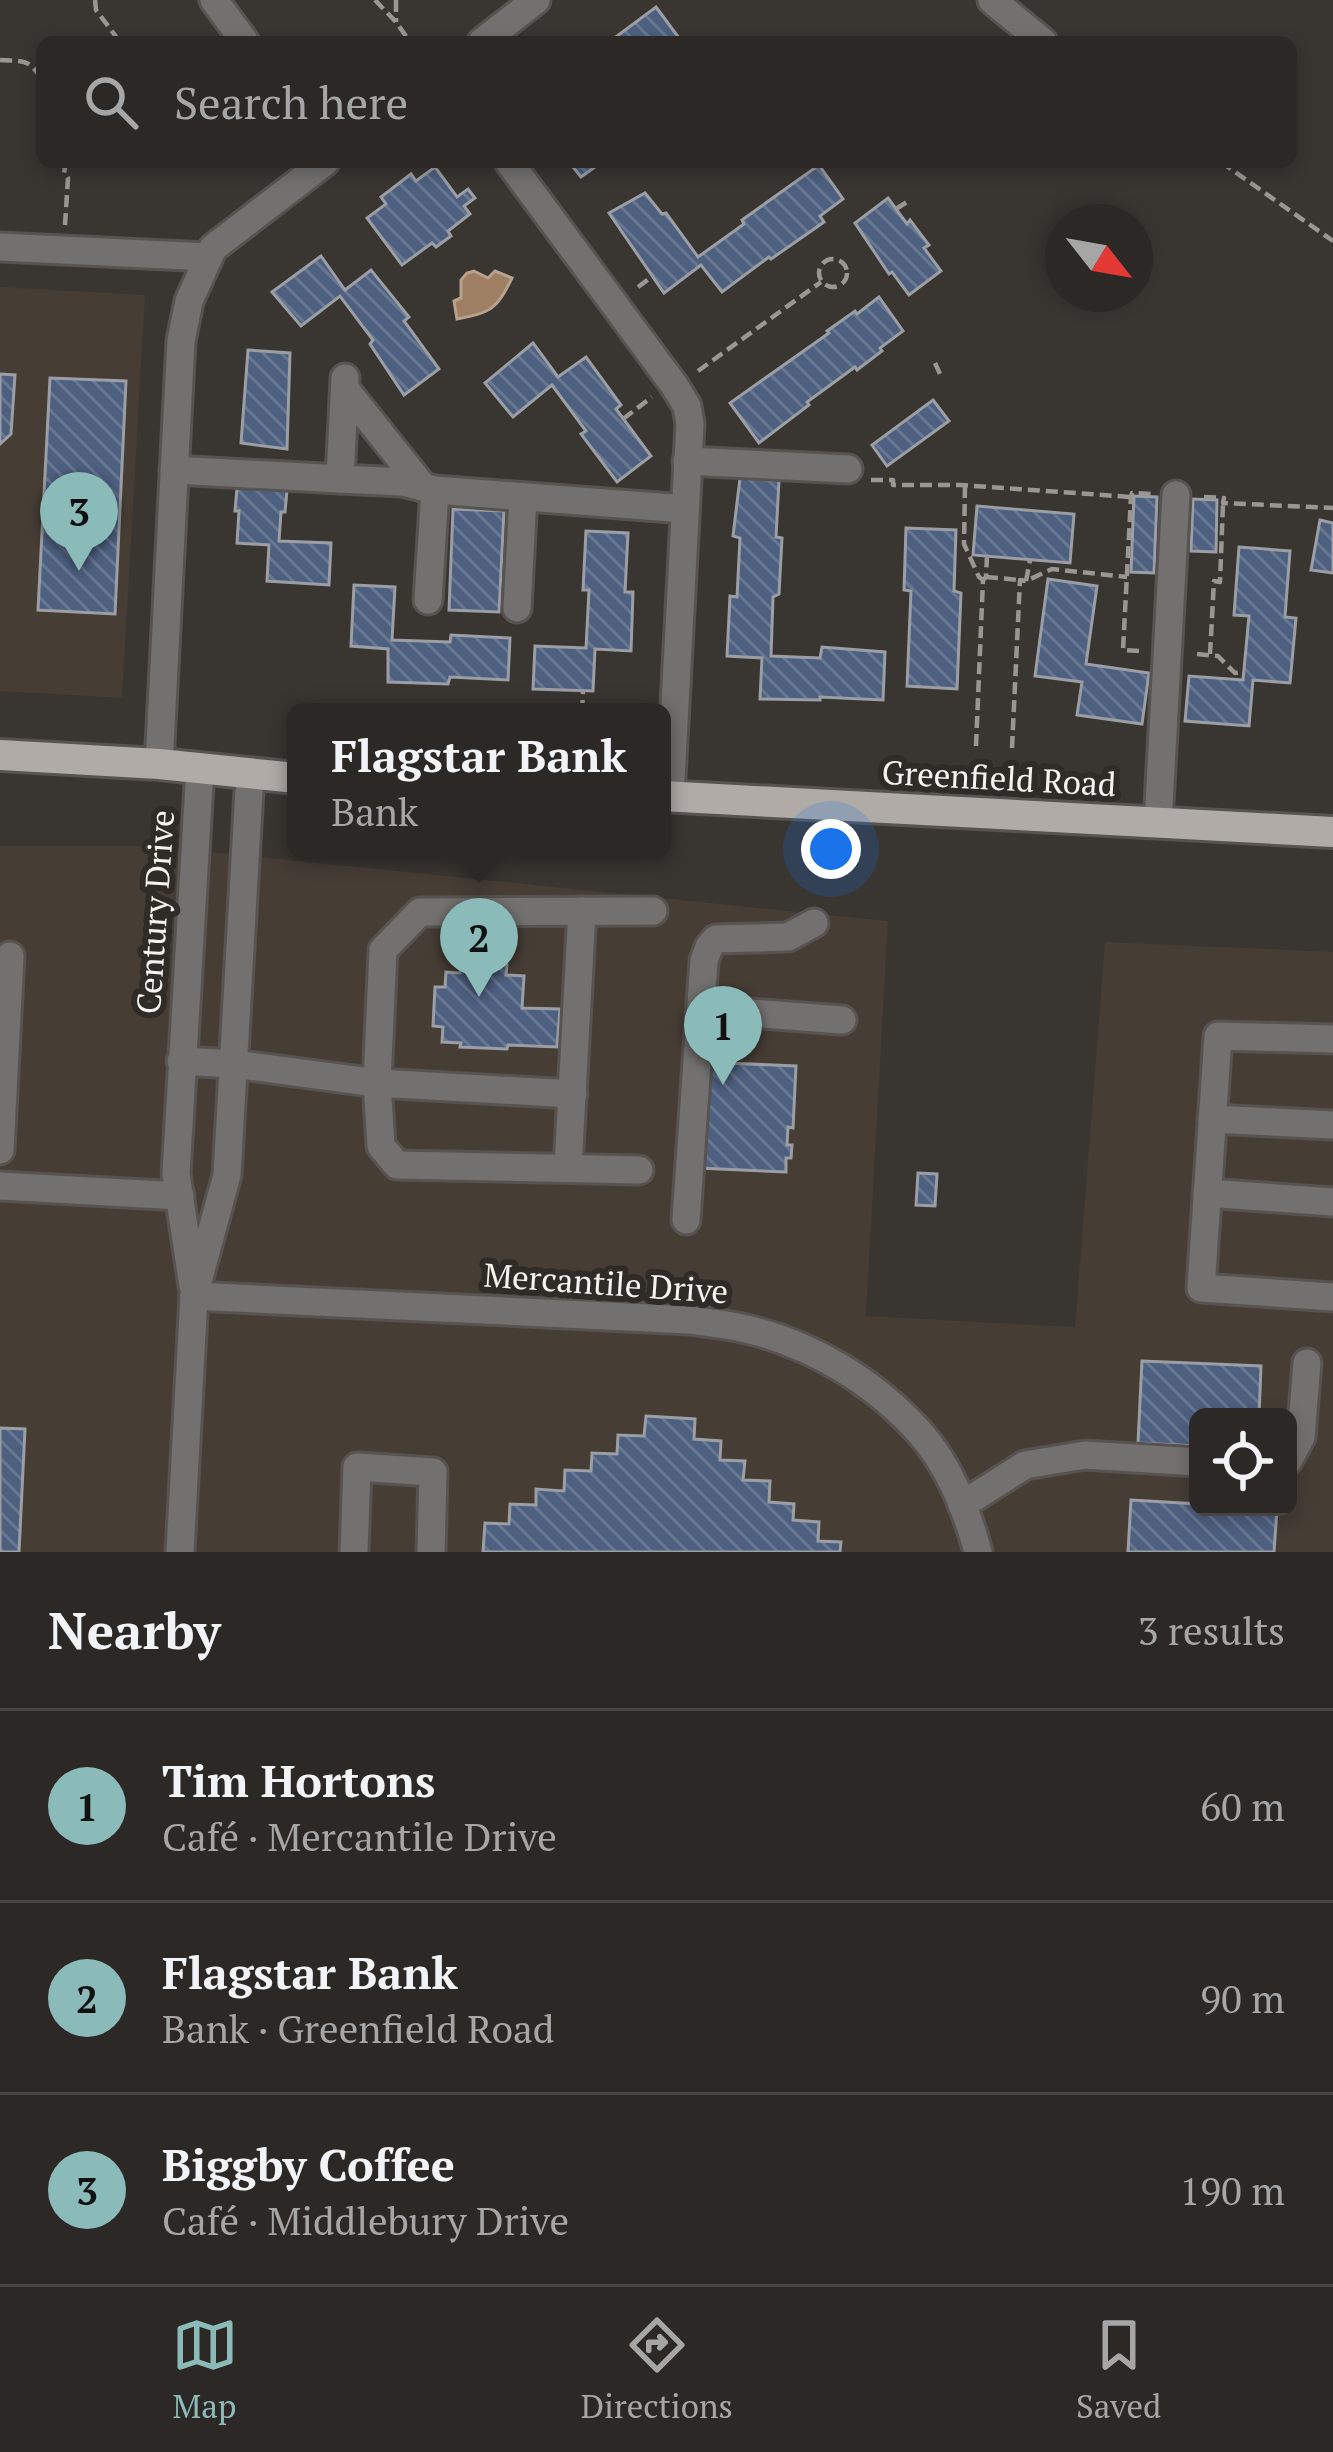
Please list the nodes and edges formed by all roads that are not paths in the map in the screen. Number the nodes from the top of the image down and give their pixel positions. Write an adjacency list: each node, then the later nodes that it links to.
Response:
1 (214, 0): 4 (street)
2 (536, 0): 5 (street)
3 (992, 0): 6 (street)
4 (240, 36)
5 (490, 36)
6 (1036, 36)
7 (317, 168): 10 (street)
8 (512, 168): 11 (street)
9 (0, 247): 10 (street)
10 (208, 257): 12 (street)
11 (687, 461): 13 (street); 18 (street)
12 (174, 470): 14 (street); 23 (street)
13 (860, 475)
14 (340, 479): 15 (street); 15 (street)
15 (429, 488): 17 (street); 19 (street)
16 (1176, 495): 28 (street)
17 (524, 497): 18 (street); 20 (street)
18 (685, 509): 21 (street)
19 (428, 600)
20 (517, 608)
21 (671, 720)
22 (0, 755): 23 (main road)
23 (159, 764): 24 (main road)
24 (200, 768): 25 (main road); 37 (street, Century Drive)
25 (250, 773): 26 (main road); 38 (street, Century Drive)
26 (287, 777)
27 (671, 796): 28 (main road, Greenfield Road)
28 (1158, 822): 29 (main road, Greenfield Road)
29 (1333, 832)
30 (582, 911): 31 (street); 39 (street); 40 (street)
31 (653, 911)
32 (814, 923): 50 (street)
33 (10, 956): 43 (street)
34 (738, 1012): 35 (street)
35 (842, 1020)
36 (1333, 1040): 41 (street)
37 (182, 1061): 38 (street, Century Drive); 48 (street, Century Drive)
38 (233, 1064): 39 (street); 51 (street, Century Drive)
39 (377, 1083): 40 (street); 44 (street)
40 (573, 1094): 44 (street)
41 (1212, 1119): 42 (street); 47 (street)
42 (1333, 1125)
43 (0, 1150)
44 (568, 1168): 45 (street)
45 (639, 1170)
46 (0, 1186): 48 (street)
47 (1207, 1193): 49 (street); 52 (street)
48 (180, 1196): 51 (street, Century Drive)
49 (1333, 1202)
50 (686, 1220)
51 (194, 1296): 56 (street, Mercantile Drive); 57 (street, Century Drive)
52 (1333, 1297)
53 (1307, 1363): 54 (street)
54 (1297, 1445)
55 (1189, 1461): 56 (street)
56 (962, 1505): 60 (street, Mercantile Drive)
57 (180, 1552)
58 (354, 1552): 59 (street)
59 (431, 1552)
60 (977, 1552)

